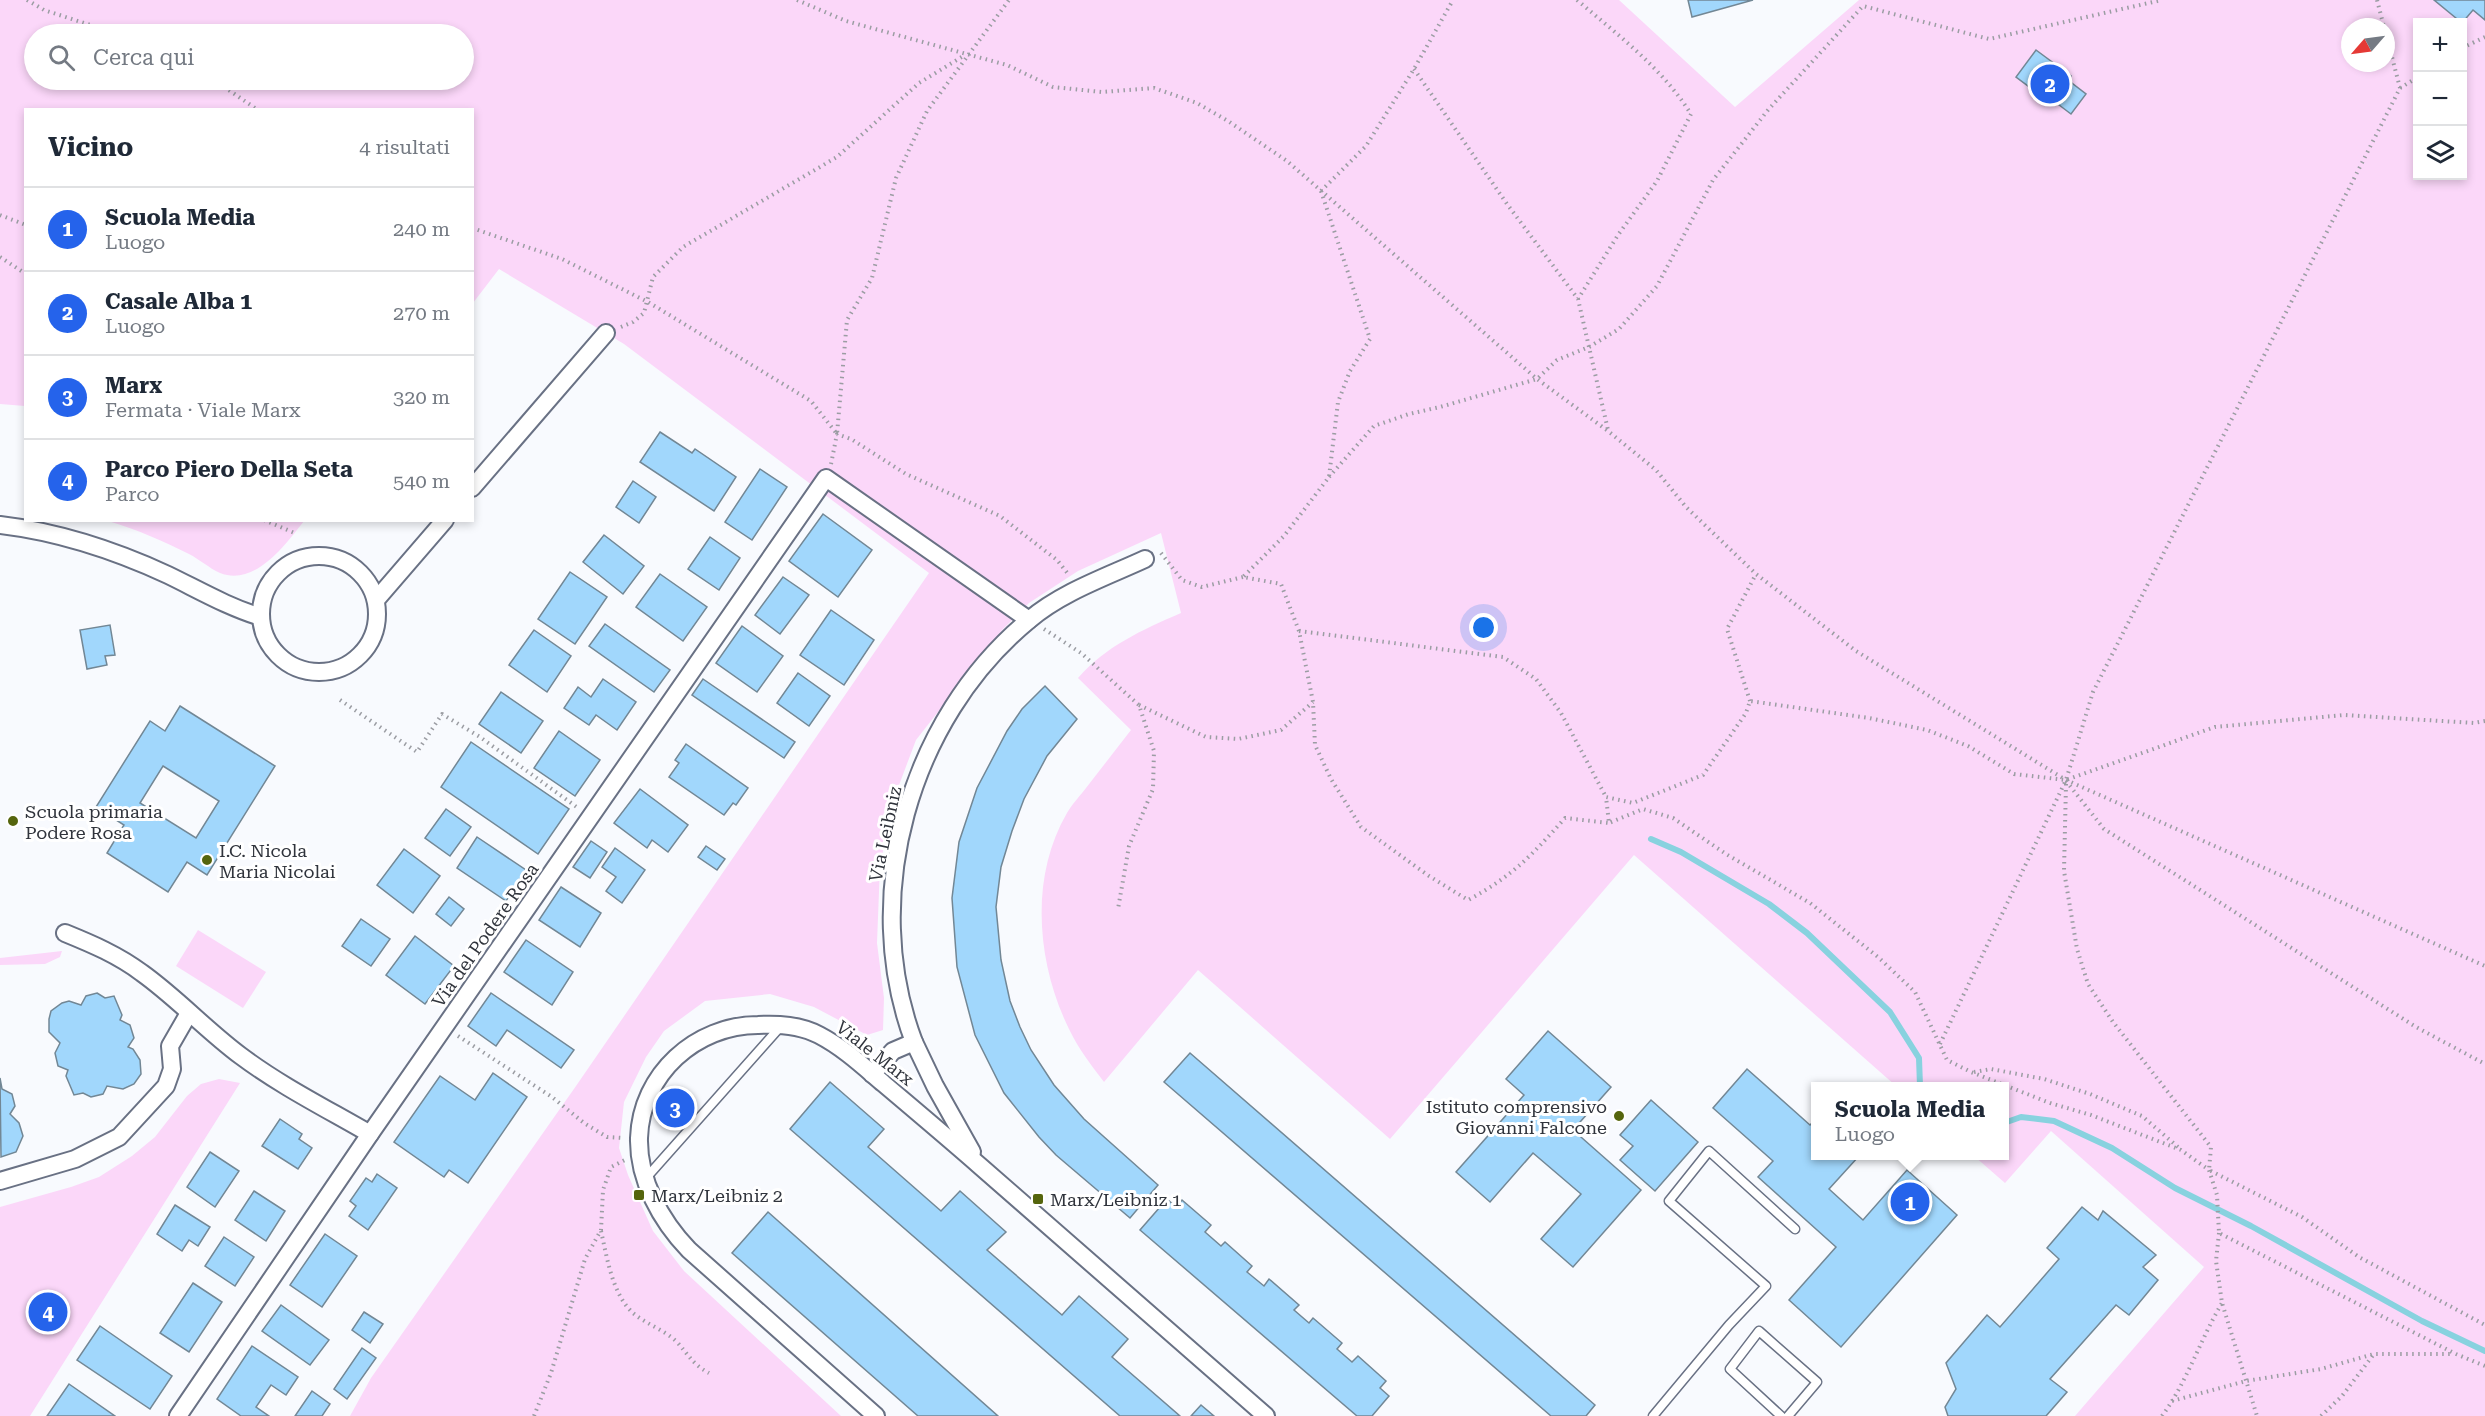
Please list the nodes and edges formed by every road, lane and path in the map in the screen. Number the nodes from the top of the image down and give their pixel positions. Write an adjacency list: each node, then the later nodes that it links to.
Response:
1 (27, 0): 9 (path)
2 (797, 0): 12 (path)
3 (1009, 0): 12 (path)
4 (1453, 0): 13 (path)
5 (1577, 0): 25 (path)
6 (2162, 0): 28 (path)
7 (2377, 0): 8 (path)
8 (2382, 18)
9 (87, 24)
10 (2485, 37): 11 (path)
11 (2467, 46)
12 (968, 53): 19 (path); 26 (path); 31 (path)
13 (1414, 69): 19 (path); 25 (path)
14 (2395, 69): 16 (path)
15 (2413, 80): 16 (path)
16 (2400, 88): 52 (path)
17 (229, 90): 18 (path)
18 (255, 108)
19 (1321, 191): 29 (path); 32 (path)
20 (0, 215): 21 (path)
21 (24, 224)
22 (474, 229): 26 (path)
23 (0, 257): 24 (path)
24 (24, 273)
25 (1578, 299): 28 (path)
26 (648, 302): 27 (path); 31 (path)
27 (606, 333): 34 (street)
28 (1589, 346): 29 (path); 30 (path)
29 (1537, 379): 30 (path); 32 (path)
30 (1608, 431): 40 (path)
31 (837, 434): 33 (path); 42 (path)
32 (1329, 477): 41 (path)
33 (826, 478): 45 (street); 54 (street, Via del Podere Rosa)
34 (474, 486)
35 (269, 522): 38 (path)
36 (443, 522): 43 (street)
37 (0, 525): 44 (street)
38 (297, 534)
39 (1145, 558): 41 (path); 42 (street, Via Leibniz)
40 (1756, 574): 49 (path); 52 (path)
41 (1243, 577): 46 (path)
42 (1080, 589): 45 (street, Via Leibniz)
43 (376, 600): 44 (street); 44 (street)
44 (261, 617)
45 (1029, 620): 50 (path); 62 (street, Via Leibniz)
46 (1299, 631): 48 (path); 53 (path)
47 (340, 700): 54 (path)
48 (1313, 702): 50 (path); 55 (path)
49 (1750, 702): 52 (path); 53 (path)
50 (1140, 705): 56 (path)
51 (2485, 721): 52 (path)
52 (2066, 780): 58 (path); 63 (path); 64 (path); 73 (path)
53 (1606, 797): 55 (path)
54 (590, 818): 61 (street, Via del Podere Rosa)
55 (1609, 823): 63 (path)
56 (1118, 909)
57 (65, 933): 59 (street)
58 (2485, 966)
59 (189, 1013): 69 (street); 75 (street)
60 (782, 1025): 66 (street, Viale Marx); 70 (street, Viale Marx); 74 (lane)
61 (445, 1027): 69 (street, Via del Podere Rosa); 70 (path)
62 (914, 1042): 66 (street); 72 (street, Via Leibniz)
63 (1940, 1044): 65 (path)
64 (2485, 1064)
65 (1971, 1072): 67 (path); 71 (path)
66 (872, 1074): 72 (street, Viale Marx)
67 (1998, 1082)
68 (2009, 1086): 71 (path)
69 (370, 1134): 87 (street, Via del Podere Rosa)
70 (640, 1146): 74 (street, Viale Marx); 77 (path)
71 (2181, 1149): 73 (path)
72 (980, 1166): 90 (street, Viale Marx)
73 (2210, 1170): 78 (path); 80 (path)
74 (646, 1178): 89 (street, Viale Marx)
75 (0, 1181)
76 (1795, 1229): 91 (lane)
77 (601, 1230): 84 (path); 88 (path)
78 (2219, 1233): 79 (path); 82 (path)
79 (2222, 1303): 85 (path); 86 (path)
80 (2485, 1325)
81 (2374, 1354): 82 (path); 85 (path); 96 (path)
82 (2456, 1354): 83 (path)
83 (2485, 1366)
84 (709, 1373)
85 (2246, 1381): 86 (path); 95 (path)
86 (2172, 1401): 94 (path)
87 (178, 1416)
88 (534, 1416)
89 (876, 1416)
90 (1266, 1416)
91 (1653, 1416)
92 (1781, 1416): 93 (lane)
93 (1788, 1416)
94 (2162, 1416)
95 (2257, 1416)
96 (2321, 1416)

